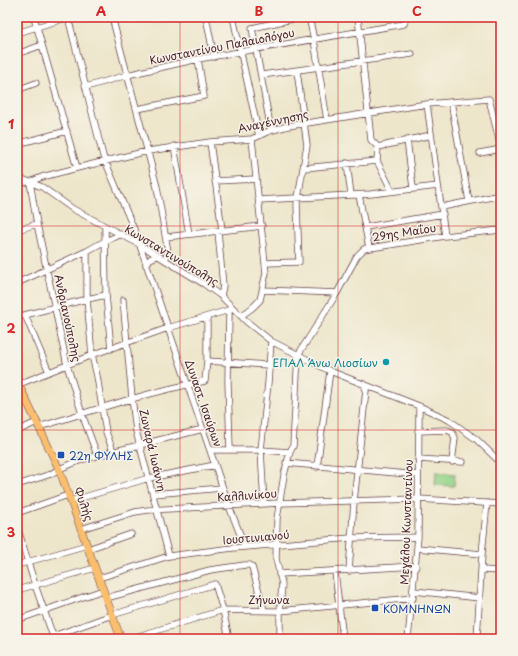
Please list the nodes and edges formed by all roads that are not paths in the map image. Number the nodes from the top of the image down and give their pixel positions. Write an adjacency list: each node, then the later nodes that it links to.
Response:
1 (34, 17): 10 (street)
2 (68, 17): 10 (street); 27 (street, Δυναστ. Ισαύρων)
3 (112, 17): 24 (street)
4 (206, 17): 19 (street)
5 (233, 17): 16 (street)
6 (301, 17): 15 (street)
7 (308, 17): 13 (street)
8 (358, 17): 11 (street)
9 (406, 17): 11 (street, Κωνσταντίνου Παλαιολόγου)
10 (37, 27): 12 (street); 14 (street)
11 (360, 31): 13 (street, Κωνσταντίνου Παλαιολόγου); 21 (street)
12 (17, 33)
13 (314, 40): 15 (street, Κωνσταντίνου Παλαιολόγου); 22 (street)
14 (42, 45): 17 (street); 36 (street)
15 (257, 49): 16 (street, Κωνσταντίνου Παλαιολόγου); 25 (street)
16 (240, 52): 19 (street, Κωνσταντίνου Παλαιολόγου); 38 (street)
17 (17, 54)
18 (412, 54): 21 (street)
19 (214, 57): 20 (street, Κωνσταντίνου Παλαιολόγου)
20 (198, 60): 24 (street, Κωνσταντίνου Παλαιολόγου); 31 (street)
21 (362, 61): 22 (street); 32 (street)
22 (317, 68): 23 (street); 33 (street)
23 (297, 71): 25 (street); 34 (street)
24 (127, 75): 27 (street, Κωνσταντίνου Παλαιολόγου); 31 (street)
25 (262, 75): 35 (street)
26 (36, 83): 28 (street)
27 (86, 87): 49 (street, Δυναστ. Ισαύρων)
28 (17, 90)
29 (451, 102): 30 (street, Αναγέννησης); 45 (street, Αναγέννησης); 66 (street)
30 (427, 104): 32 (street, Αναγέννησης); 37 (street)
31 (137, 109): 46 (street)
32 (367, 114): 33 (street, Αναγέννησης); 44 (street)
33 (327, 120): 34 (street, Αναγέννησης)
34 (304, 124): 35 (street, Αναγέννησης); 52 (street)
35 (271, 130): 38 (street, Αναγέννησης)
36 (67, 131): 42 (street); 51 (street)
37 (432, 135): 40 (street); 58 (street)
38 (259, 136): 39 (street, Αναγέννησης)
39 (252, 139): 41 (street, Αναγέννησης); 54 (street)
40 (407, 140): 44 (street); 59 (street)
41 (210, 142): 43 (street, Αναγέννησης); 55 (street)
42 (17, 144)
43 (174, 146): 46 (street, Αναγέννησης); 76 (street)
44 (378, 147): 48 (street)
45 (501, 148): 47 (street)
46 (148, 151): 49 (street, Αναγέννησης); 79 (street)
47 (480, 153)
48 (378, 161): 50 (street); 60 (street)
49 (106, 162): 51 (street, Αναγέννησης); 81 (street, Δυναστ. Ισαύρων)
50 (347, 163): 52 (street); 63 (street)
51 (77, 168): 56 (street, Αναγέννησης)
52 (304, 168): 64 (street)
53 (17, 177): 56 (street, Κωνσταντινούπολης)
54 (256, 179): 55 (street); 65 (street)
55 (215, 181): 75 (street)
56 (30, 182): 57 (street, Αναγέννησης); 69 (street, Ανδριανούπολης); 71 (street, Κωνσταντινούπολης)
57 (17, 184)
58 (438, 186): 59 (street); 67 (street)
59 (413, 188): 60 (street)
60 (392, 191): 61 (street)
61 (359, 195): 63 (street); 72 (street)
62 (501, 195): 66 (street)
63 (350, 196): 64 (street)
64 (298, 198): 65 (street); 86 (street)
65 (259, 200): 70 (street)
66 (469, 201): 67 (street)
67 (442, 207): 68 (street)
68 (443, 214): 72 (street); 78 (street)
69 (37, 224): 73 (street); 88 (street, Ανδριανούπολης)
70 (262, 226): 75 (street); 86 (street)
71 (105, 227): 77 (street, Κωνσταντινούπολης); 80 (street)
72 (366, 227): 82 (street)
73 (17, 230)
74 (501, 230): 78 (street, 29ης Μαΐου)
75 (220, 231): 76 (street); 93 (street)
76 (189, 234): 79 (street)
77 (120, 235): 80 (street); 81 (street, Κωνσταντινούπολης)
78 (445, 236): 82 (street, 29ης Μαΐου)
79 (166, 237): 85 (street)
80 (105, 240): 83 (street); 92 (street)
81 (139, 244): 84 (street, Κωνσταντινούπολης); 87 (street, Δυναστ. Ισαύρων)
82 (369, 248): 91 (street, 29ης Μαΐου)
83 (87, 251): 88 (street); 94 (street)
84 (157, 256): 85 (street, Κωνσταντινούπολης); 87 (street)
85 (165, 260): 93 (street, Κωνσταντινούπολης)
86 (265, 263): 90 (street)
87 (146, 265): 102 (street, Δυναστ. Ισαύρων)
88 (47, 269): 89 (street); 96 (street, Ανδριανούπολης)
89 (17, 283)
90 (263, 290): 91 (street); 99 (street)
91 (337, 293): 107 (street, 29ης Μαΐου)
92 (106, 295): 94 (street); 105 (street)
93 (220, 296): 97 (street, Κωνσταντινούπολης)
94 (87, 299): 96 (street); 106 (street)
95 (123, 300): 104 (street, Ζωναρά Ιωάννη)
96 (55, 307): 98 (street); 110 (street, Ανδριανούπολης)
97 (230, 308): 99 (street, Κωνσταντινούπολης); 101 (street); 109 (street)
98 (25, 314): 100 (street); 113 (street)
99 (241, 316): 103 (street, Κωνσταντινούπολης)
100 (17, 317)
101 (207, 317): 102 (street); 108 (street)
102 (168, 328): 104 (street); 115 (street, Δυναστ. Ισαύρων)
103 (271, 341): 107 (street, Κωνσταντινούπολης); 111 (street)
104 (127, 344): 105 (street); 117 (street, Ζωναρά Ιωάννη)
105 (111, 349): 106 (street)
106 (92, 355): 110 (street); 119 (street)
107 (298, 356): 112 (street, Κωνσταντινούπολης); 130 (street)
108 (207, 361): 109 (street); 115 (street)
109 (229, 362): 111 (street); 127 (street)
110 (67, 365): 113 (street); 120 (street, Ανδριανούπολης)
111 (268, 365): 128 (street)
112 (330, 371): 116 (street, Κωνσταντινούπολης); 138 (street)
113 (49, 372): 114 (street)
114 (18, 382): 121 (main road, Φυλής)
115 (187, 384): 117 (street); 122 (street, Δυναστ. Ισαύρων)
116 (364, 384): 118 (street, Κωνσταντινούπολης); 140 (street)
117 (132, 398): 119 (street); 125 (street, Ζωναρά Ιωάννη)
118 (419, 406): 124 (street, Μεγάλου Κωνσταντίνου); 135 (street, Κωνσταντινούπολης)
119 (102, 408): 120 (street); 129 (street)
120 (82, 414): 121 (street); 131 (street, Ανδριανούπολης)
121 (38, 425): 123 (street); 139 (main road, Φυλής)
122 (203, 429): 125 (street); 126 (street, Δυναστ. Ισαύρων)
123 (17, 431)
124 (418, 431): 132 (street, Μεγάλου Κωνσταντίνου); 133 (street)
125 (139, 444): 129 (street); 142 (street, Ζωναρά Ιωάννη)
126 (210, 450): 127 (street); 137 (street, Δυναστ. Ισαύρων)
127 (230, 450): 128 (street)
128 (261, 450): 130 (street); 151 (street)
129 (113, 451): 131 (street)
130 (290, 452): 136 (street)
131 (97, 455): 139 (street)
132 (418, 459): 133 (street); 141 (street, Μεγάλου Κωνσταντίνου)
133 (452, 462): 134 (street)
134 (463, 462)
135 (501, 462)
136 (286, 463): 138 (street); 149 (street)
137 (215, 465): 142 (street); 144 (street, Δυναστ. Ισαύρων)
138 (316, 467): 140 (street)
139 (59, 469): 143 (street); 146 (main road, Φυλής)
140 (357, 469): 141 (street); 148 (street)
141 (418, 475): 147 (street, Μεγάλου Κωνσταντίνου)
142 (149, 478): 145 (street, Ζωναρά Ιωάννη); 146 (street)
143 (17, 485)
144 (222, 488): 145 (street); 153 (street, Δυναστ. Ισαύρων)
145 (153, 494): 154 (street, Ζωναρά Ιωάννη)
146 (70, 498): 155 (street); 157 (main road, Φυλής)
147 (418, 499): 148 (street, Καλλινίκου); 150 (street, Καλλινίκου); 159 (street, Μεγάλου Κωνσταντίνου)
148 (354, 500): 149 (street, Καλλινίκου); 160 (street)
149 (280, 503): 151 (street, Καλλινίκου); 161 (street)
150 (487, 503): 152 (street, Καλλινίκου); 165 (street)
151 (264, 504): 153 (street, Καλλινίκου)
152 (501, 504)
153 (229, 506): 154 (street, Καλλινίκου); 163 (street, Δυναστ. Ισαύρων)
154 (156, 509): 157 (street, Καλλινίκου); 166 (street, Ζωναρά Ιωάννη)
155 (17, 513)
156 (17, 526): 167 (street)
157 (81, 529): 162 (main road, Φυλής)
158 (131, 534): 162 (street)
159 (418, 537): 160 (street, Ιουστινιανού); 164 (street, Μεγάλου Κωνσταντίνου)
160 (351, 538): 161 (street, Ιουστινιανού); 171 (street)
161 (276, 545): 163 (street, Ιουστινιανού); 175 (street)
162 (87, 547): 167 (street); 170 (main road, Φυλής)
163 (245, 547): 166 (street, Ιουστινιανού)
164 (417, 548): 165 (street); 169 (street, Μεγάλου Κωνσταντίνου)
165 (482, 554): 172 (street)
166 (169, 556): 176 (street, Ιουστινιανού)
167 (28, 562): 168 (street); 177 (street)
168 (17, 565)
169 (416, 566): 171 (street); 180 (street, Μεγάλου Κωνσταντίνου)
170 (95, 568): 176 (main road, Φυλής); 177 (street)
171 (349, 570): 174 (street)
172 (482, 570): 173 (street); 183 (street)
173 (501, 571)
174 (335, 572): 175 (street); 184 (street)
175 (280, 574): 188 (street)
176 (98, 578): 179 (main road, Φυλής)
177 (35, 585): 178 (street); 187 (street)
178 (17, 590)
179 (103, 590): 181 (main road, Φυλής); 187 (street)
180 (414, 591): 182 (street, Μεγάλου Κωνσταντίνου); 183 (street)
181 (106, 598): 186 (street); 189 (main road, Φυλής)
182 (413, 598): 184 (street, Ζήνωνα); 198 (street, Μεγάλου Κωνσταντίνου)
183 (480, 598): 199 (street)
184 (338, 605): 188 (street, Ζήνωνα); 197 (street)
185 (223, 610): 186 (street, Ζήνωνα); 189 (street); 194 (street, Ζήνωνα); 195 (street)
186 (264, 610): 188 (street, Ζήνωνα)
187 (43, 611): 190 (street); 191 (street)
188 (280, 611): 196 (street)
189 (112, 615): 191 (street); 193 (main road, Φυλής)
190 (17, 620)
191 (53, 638): 192 (street)
192 (45, 639)
193 (120, 639)
194 (129, 639)
195 (229, 639)
196 (280, 639)
197 (343, 639)
198 (408, 639)
199 (477, 639)

